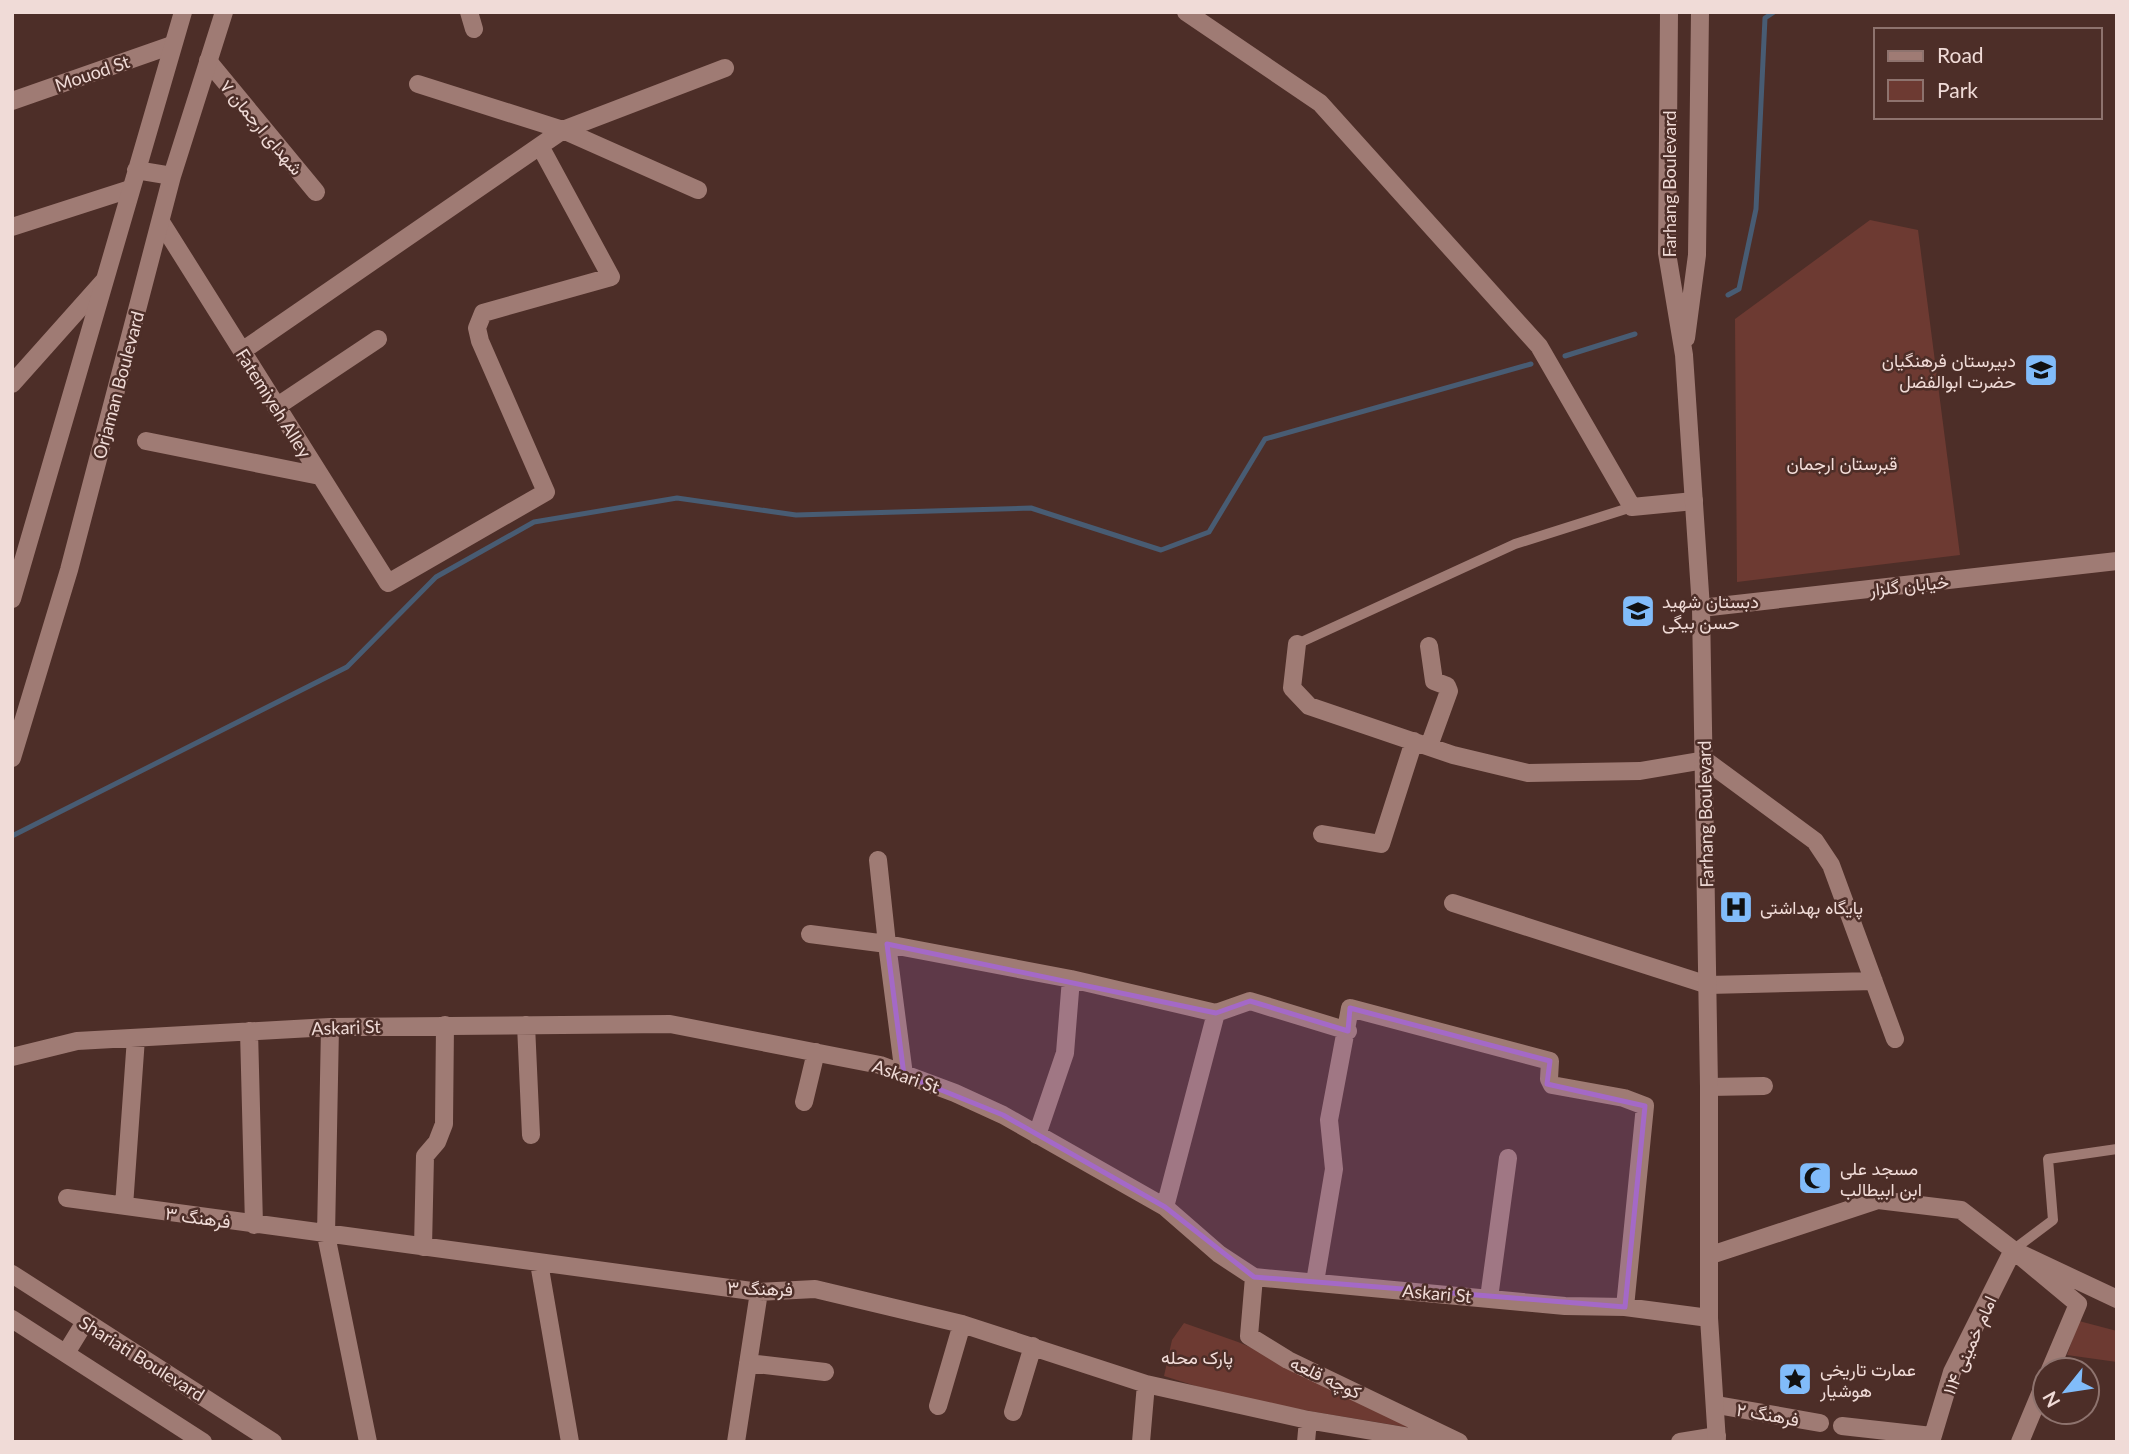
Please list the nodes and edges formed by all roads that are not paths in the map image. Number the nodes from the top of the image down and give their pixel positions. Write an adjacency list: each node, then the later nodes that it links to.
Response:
1 (183, 12): 6 (street)
2 (224, 12): 7 (street, Orjaman Boulevard)
3 (1186, 12): 29 (street)
4 (1669, 12): 23 (street, Farhang Boulevard)
5 (1700, 12): 23 (street, Farhang Boulevard)
6 (172, 45): 10 (street, Mouod St); 13 (street)
7 (208, 61): 14 (street, Orjaman Boulevard); 17 (street, شهدای ارجمان ۷)
8 (725, 68): 11 (street)
9 (418, 84): 11 (street)
10 (12, 101)
11 (563, 130): 12 (street); 16 (street)
12 (540, 146): 22 (street); 27 (street, Fatemiyeh Alley)
13 (136, 170): 14 (street); 15 (street)
14 (173, 176): 18 (street, Orjaman Boulevard)
15 (130, 189): 19 (street); 20 (street)
16 (698, 190)
17 (316, 192)
18 (161, 222): 22 (street, Fatemiyeh Alley); 36 (street, Orjaman Boulevard)
19 (12, 227)
20 (103, 282): 24 (street); 31 (street)
21 (378, 339): 25 (street)
22 (242, 351): 25 (street, Fatemiyeh Alley)
23 (1684, 355): 28 (street, Farhang Boulevard)
24 (12, 384)
25 (276, 407): 27 (street, Fatemiyeh Alley)
26 (146, 441): 27 (street)
27 (320, 476)
28 (1694, 501): 29 (street); 32 (street, Farhang Boulevard)
29 (1632, 507): 33 (lane)
30 (2117, 561): 32 (street, خیابان گلزار)
31 (12, 599)
32 (1701, 608): 37 (street, Farhang Boulevard)
33 (1297, 644): 35 (street)
34 (1429, 646): 35 (street)
35 (1422, 743): 37 (street); 38 (street)
36 (12, 758)
37 (1705, 761): 44 (street); 45 (street, Farhang Boulevard)
38 (1322, 834)
39 (878, 860): 42 (street)
40 (1453, 903): 45 (street)
41 (810, 934): 42 (street)
42 (887, 944): 43 (street); 56 (street)
43 (1071, 979): 46 (street); 61 (street)
44 (1874, 981): 45 (street); 53 (street)
45 (1708, 985): 57 (street, Farhang Boulevard)
46 (1216, 1013): 51 (street); 66 (street)
47 (445, 1025): 48 (street, Askari St); 49 (street, Askari St); 69 (street)
48 (526, 1025): 54 (street, Askari St); 60 (street)
49 (330, 1027): 50 (street, Askari St); 68 (street)
50 (250, 1031): 52 (street, Askari St); 67 (street)
51 (1348, 1031): 75 (street); 79 (street)
52 (136, 1038): 55 (street, Askari St); 65 (street)
53 (1895, 1039)
54 (816, 1052): 56 (street, Askari St); 59 (street)
55 (12, 1057)
56 (904, 1075): 61 (street, Askari St)
57 (1709, 1087): 58 (street); 71 (street, Farhang Boulevard)
58 (1764, 1087)
59 (804, 1102)
60 (531, 1135)
61 (1037, 1135): 66 (street, Askari St)
62 (2117, 1149): 70 (lane)
63 (1508, 1158): 77 (street)
64 (67, 1198): 65 (street, فرهنگ ۳)
65 (124, 1206): 67 (street, فرهنگ ۳)
66 (1165, 1207): 74 (street, Askari St)
67 (254, 1225): 68 (street, فرهنگ ۳)
68 (326, 1235): 69 (street, فرهنگ ۳); 101 (street)
69 (423, 1247): 72 (street, فرهنگ ۳)
70 (2013, 1250): 71 (street); 78 (street); 86 (street); 98 (street, امام خمینی ۱۱۴)
71 (1711, 1255): 80 (street, Farhang Boulevard)
72 (539, 1263): 76 (street, فرهنگ ۳); 102 (street)
73 (12, 1274): 82 (street, Shariati Boulevard)
74 (1254, 1277): 75 (street, Askari St); 107 (street, کوچه قلعه)
75 (1315, 1282): 77 (street, Askari St)
76 (759, 1292): 83 (street, فرهنگ ۳); 87 (street)
77 (1489, 1298): 79 (street, Askari St)
78 (2115, 1300)
79 (1625, 1307): 80 (street, Askari St)
80 (1709, 1318): 90 (street, Farhang Boulevard)
81 (12, 1319): 85 (street, Shariati Boulevard)
82 (85, 1322): 85 (street); 100 (street, Shariati Boulevard)
83 (962, 1324): 84 (street, فرهنگ ۳); 91 (street)
84 (1033, 1346): 89 (street, فرهنگ ۳); 92 (street)
85 (66, 1353): 99 (street, Shariati Boulevard)
86 (2056, 1356)
87 (748, 1363): 88 (street); 103 (street)
88 (825, 1372)
89 (1146, 1384): 94 (street, فرهنگ ۳); 104 (street)
90 (1717, 1405): 95 (street, فرهنگ ۲); 97 (street, Farhang Boulevard)
91 (938, 1406)
92 (1013, 1412)
93 (2031, 1416): 109 (street)
94 (1308, 1420): 105 (street); 106 (street, فرهنگ ۳)
95 (1820, 1423)
96 (1842, 1426): 98 (street)
97 (1717, 1439): 108 (street)
98 (1931, 1439)
99 (203, 1442)
100 (273, 1442)
101 (368, 1442)
102 (570, 1442)
103 (736, 1442)
104 (1141, 1442)
105 (1306, 1442)
106 (1439, 1442)
107 (1459, 1442)
108 (1680, 1442)
109 (2020, 1442)

